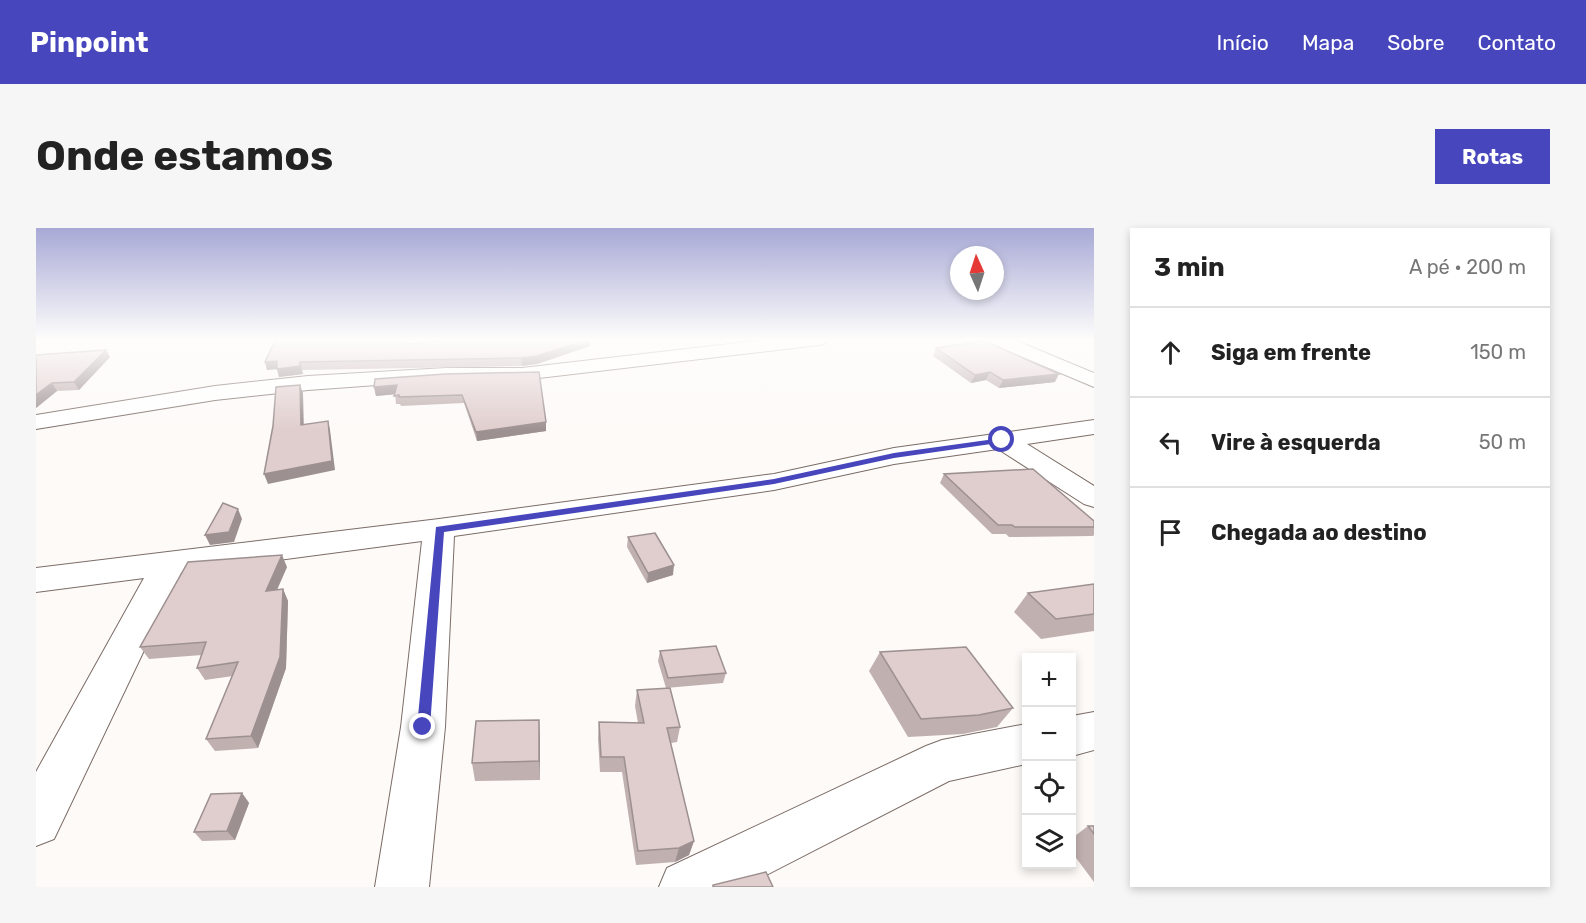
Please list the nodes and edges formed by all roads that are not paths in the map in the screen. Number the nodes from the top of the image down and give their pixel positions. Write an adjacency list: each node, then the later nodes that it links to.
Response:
1 (558, 370): 4 (street)
2 (1068, 370): 3 (street)
3 (1094, 381)
4 (36, 422)
5 (1094, 427): 6 (street)
6 (1002, 440): 7 (street); 8 (street)
7 (1094, 498)
8 (439, 530): 9 (street); 15 (street)
9 (169, 563): 10 (street); 14 (street)
10 (36, 580)
11 (1094, 731): 12 (street)
12 (1076, 735)
13 (1022, 745): 16 (street)
14 (36, 821)
15 (402, 887)
16 (686, 887)

